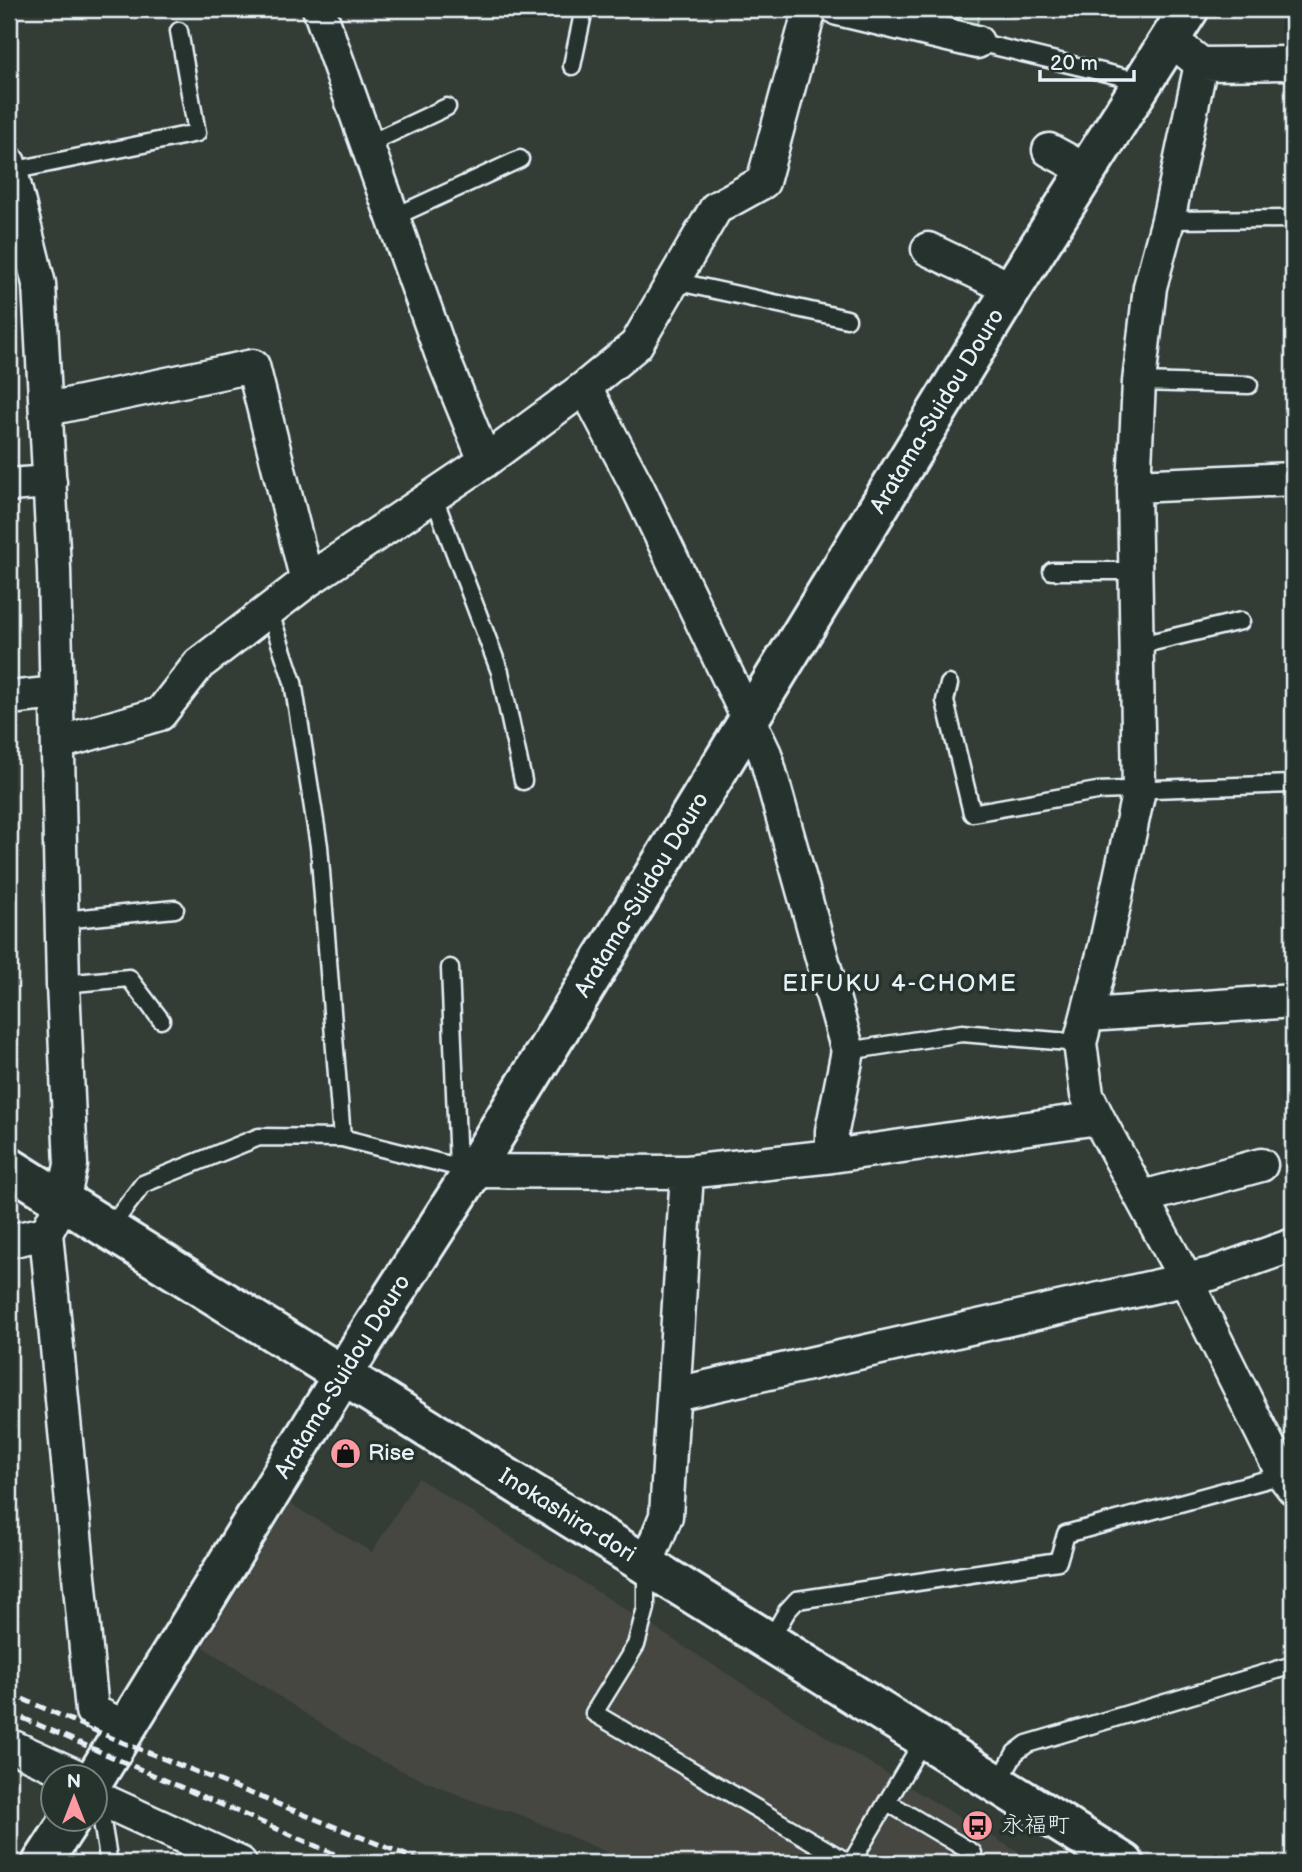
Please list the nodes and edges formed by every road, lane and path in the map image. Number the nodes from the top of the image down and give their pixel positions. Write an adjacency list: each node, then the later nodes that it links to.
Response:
1 (319, 9): 13 (street)
2 (584, 9): 10 (lane)
3 (810, 9): 22 (street)
4 (844, 10): 7 (street)
5 (1180, 24): 9 (street); 11 (main road, Aratama-Suidou Douro)
6 (180, 31): 17 (lane)
7 (977, 42): 11 (lane)
8 (1293, 63): 9 (street)
9 (1201, 64): 19 (street)
10 (572, 66)
11 (1144, 82): 16 (main road, Aratama-Suidou Douro)
12 (447, 107): 13 (lane)
13 (368, 144): 18 (street)
14 (1049, 150): 16 (street)
15 (520, 159): 18 (lane)
16 (1086, 170): 23 (main road, Aratama-Suidou Douro)
17 (12, 184): 28 (street)
18 (394, 217): 29 (street)
19 (1168, 219): 20 (lane); 25 (street)
20 (1293, 219)
21 (929, 249): 23 (street)
22 (674, 281): 24 (lane); 27 (street)
23 (1012, 289): 44 (main road, Aratama-Suidou Douro)
24 (847, 319)
25 (1139, 382): 26 (lane); 33 (street)
26 (1249, 385)
27 (585, 387): 29 (street); 44 (street)
28 (48, 409): 31 (street); 37 (street)
29 (485, 461): 34 (street)
30 (1293, 479): 33 (street)
31 (50, 482): 32 (street); 42 (street)
32 (9, 485)
33 (1134, 486): 36 (street)
34 (433, 495): 37 (street); 46 (lane)
35 (1052, 570): 36 (lane)
36 (1134, 571): 40 (street)
37 (307, 582): 38 (street)
38 (270, 613): 45 (street); 58 (lane)
39 (1241, 621): 40 (lane)
40 (1136, 646): 48 (street)
41 (949, 684): 48 (lane)
42 (57, 693): 43 (street); 45 (street)
43 (9, 698)
44 (748, 723): 56 (street); 62 (main road, Aratama-Suidou Douro)
45 (58, 743): 50 (street)
46 (523, 781)
47 (1293, 783): 48 (lane)
48 (1139, 790): 55 (street)
49 (175, 909): 50 (lane)
50 (62, 920): 52 (street)
51 (450, 968): 62 (lane)
52 (63, 984): 54 (lane); 65 (street)
53 (1293, 1001): 55 (street)
54 (161, 1020)
55 (1084, 1029): 56 (lane); 57 (street)
56 (848, 1051): 59 (street)
57 (1098, 1118): 59 (street); 64 (street)
58 (342, 1138): 62 (lane); 66 (lane)
59 (832, 1156): 63 (street)
60 (1261, 1165): 64 (street)
61 (9, 1167): 65 (main road, Inokashira-dori)
62 (465, 1169): 63 (street); 70 (main road, Aratama-Suidou Douro)
63 (687, 1172): 71 (street)
64 (1143, 1197): 69 (street)
65 (54, 1217): 66 (main road, Inokashira-dori); 67 (street); 76 (street)
66 (109, 1229): 70 (main road, Inokashira-dori)
67 (9, 1241)
68 (1293, 1245): 69 (street)
69 (1185, 1278): 71 (street); 72 (street)
70 (344, 1377): 73 (main road, Inokashira-dori); 76 (main road, Aratama-Suidou Douro)
71 (675, 1394): 73 (street)
72 (1288, 1482): 74 (lane)
73 (646, 1565): 74 (main road, Inokashira-dori); 89 (lane)
74 (769, 1642): 77 (main road, Inokashira-dori)
75 (1293, 1665): 81 (lane)
76 (127, 1728): 80 (main road, Aratama-Suidou Douro)
77 (924, 1739): 81 (main road, Inokashira-dori); 82 (lane)
78 (9, 1745): 79 (street)
79 (40, 1764)
80 (105, 1764)
81 (999, 1785): 91 (main road, Inokashira-dori)
82 (887, 1802): 89 (lane); 90 (lane)
83 (108, 1803): 88 (street)
84 (61, 1834): 86 (main road, Aratama-Suidou Douro)
85 (100, 1834): 87 (lane)
86 (42, 1863)
87 (109, 1863)
88 (240, 1863)
89 (850, 1863)
90 (967, 1863)
91 (1124, 1863)

